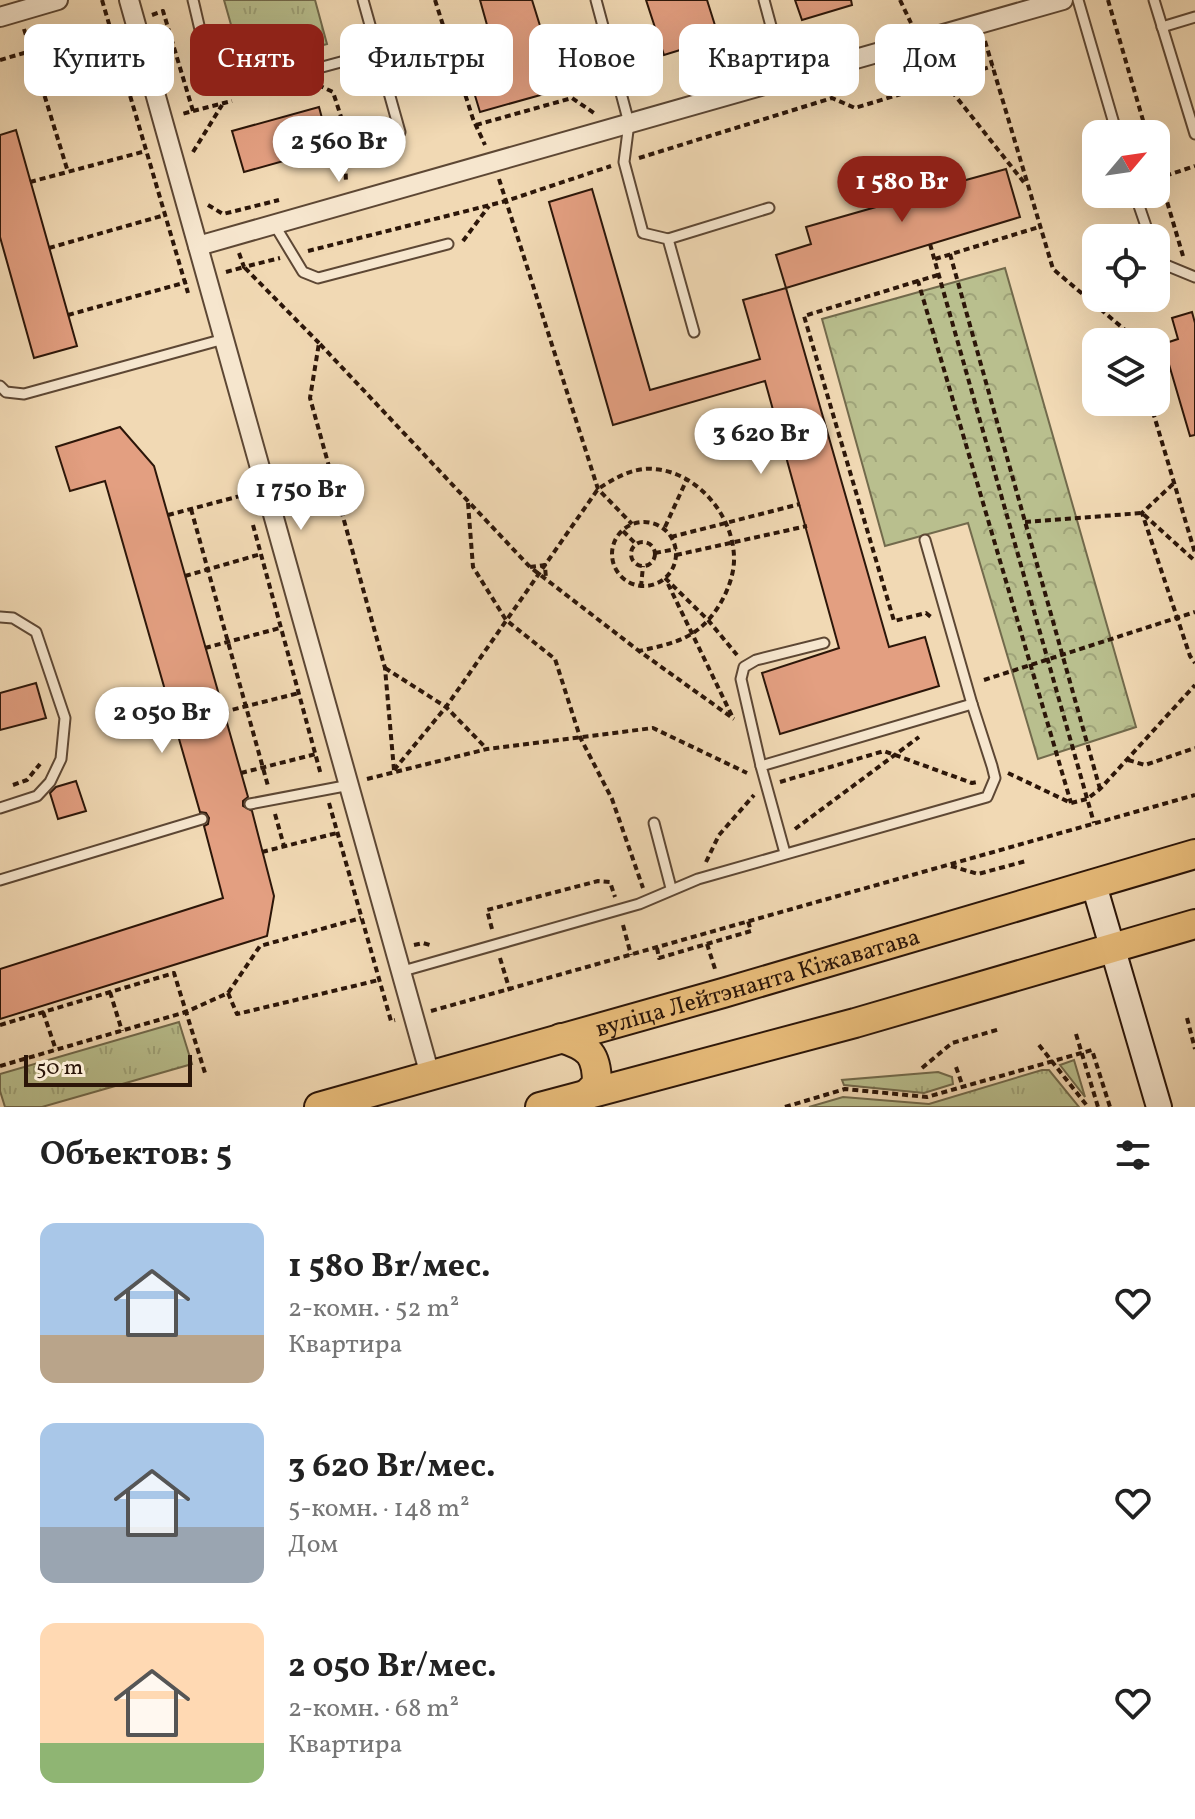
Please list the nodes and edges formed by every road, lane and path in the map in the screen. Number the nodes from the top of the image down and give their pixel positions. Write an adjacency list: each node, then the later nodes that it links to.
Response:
1 (58, 0): 14 (street)
2 (102, 0): 19 (path)
3 (129, 0): 17 (street)
4 (193, 0): 29 (lane)
5 (363, 0): 21 (lane)
6 (435, 0): 45 (path)
7 (596, 0): 46 (lane)
8 (764, 0): 22 (lane)
9 (900, 0): 23 (path)
10 (1078, 0): 43 (lane)
11 (1108, 0): 44 (path)
12 (1154, 0): 25 (lane)
13 (1056, 1): 18 (street)
14 (19, 12): 15 (street); 26 (path)
15 (0, 17)
16 (1195, 17): 25 (lane)
17 (134, 20): 20 (path); 41 (path); 73 (street)
18 (980, 23): 24 (street); 30 (path)
19 (109, 24)
20 (120, 24)
21 (370, 24)
22 (770, 24)
23 (911, 24)
24 (977, 24)
25 (1162, 27): 48 (lane)
26 (24, 28)
27 (24, 53): 28 (path)
28 (0, 60)
29 (340, 62)
30 (993, 66): 31 (path); 58 (path)
31 (985, 68)
32 (324, 88): 57 (path)
33 (45, 96): 54 (path)
34 (130, 96): 49 (path)
35 (390, 96): 47 (lane)
36 (724, 96): 46 (street)
37 (894, 96): 52 (path)
38 (955, 96): 58 (path)
39 (238, 100): 40 (path)
40 (223, 103): 41 (path); 50 (path)
41 (193, 111): 42 (path)
42 (175, 116)
43 (1113, 120)
44 (1143, 120)
45 (476, 125): 46 (path); 51 (path)
46 (622, 125): 51 (street); 52 (lane)
47 (400, 132)
48 (1195, 134)
49 (146, 151): 54 (path); 66 (path)
50 (188, 160)
51 (493, 162): 61 (path); 67 (street)
52 (624, 162): 61 (path); 70 (lane)
53 (1195, 166): 55 (path)
54 (68, 172): 56 (path)
55 (1170, 175)
56 (30, 182)
57 (333, 186)
58 (1027, 187): 68 (path)
59 (198, 197): 65 (path)
60 (292, 197): 65 (path)
61 (506, 201): 62 (path); 97 (path)
62 (490, 204): 72 (path); 76 (path)
63 (769, 208): 70 (lane)
64 (1168, 208): 81 (path)
65 (223, 214): 69 (path)
66 (165, 215): 74 (path); 84 (path)
67 (274, 224): 69 (street); 76 (lane)
68 (1040, 227): 75 (path); 85 (path)
69 (232, 236): 73 (street); 78 (path)
70 (668, 239): 90 (lane)
71 (930, 244): 77 (path)
72 (454, 245): 76 (lane)
73 (198, 246): 82 (street)
74 (49, 248)
75 (950, 254): 77 (path); 105 (path)
76 (291, 255): 78 (path)
77 (935, 259): 80 (path)
78 (244, 267): 82 (path); 92 (path)
79 (1170, 267): 81 (lane)
80 (939, 275): 83 (path); 145 (path)
81 (1192, 276)
82 (207, 277): 84 (path); 91 (street)
83 (918, 281): 109 (path); 147 (path)
84 (185, 283): 86 (path); 88 (path)
85 (1082, 294)
86 (189, 298)
87 (1103, 312): 89 (path)
88 (68, 315)
89 (1122, 328)
90 (694, 332)
91 (224, 339): 93 (lane); 172 (street)
92 (319, 343): 99 (path); 148 (path)
93 (0, 386)
94 (1154, 416): 96 (path)
95 (688, 478): 97 (path); 104 (path); 110 (path)
96 (1173, 484): 102 (path); 119 (path)
97 (598, 489): 107 (path); 122 (path)
98 (244, 495): 101 (path)
99 (468, 501): 124 (path); 134 (path)
100 (800, 504): 104 (path)
101 (191, 509): 103 (path); 125 (path)
102 (1142, 513): 105 (path); 121 (path); 133 (path)
103 (168, 515)
104 (724, 522): 113 (path); 115 (path)
105 (1025, 522): 144 (path)
106 (253, 524): 120 (path)
107 (632, 524): 110 (path); 112 (path)
108 (807, 526): 115 (path)
109 (865, 526): 111 (path); 136 (path)
110 (665, 527): 113 (path)
111 (855, 529)
112 (623, 531): 116 (path); 130 (path)
113 (671, 537): 117 (path)
114 (925, 540): 152 (lane)
115 (731, 544): 117 (path); 135 (path)
116 (637, 545): 118 (path); 123 (path)
117 (676, 552): 118 (path); 128 (path)
118 (655, 553): 123 (path)
119 (1195, 553)
120 (261, 554): 125 (path); 137 (path)
121 (1195, 561)
122 (545, 565): 124 (path); 126 (path); 129 (path)
123 (643, 566): 130 (path)
124 (530, 567): 126 (path)
125 (208, 569): 127 (path); 139 (path)
126 (539, 574): 129 (path); 134 (path)
127 (185, 576)
128 (665, 578): 130 (path); 135 (path); 138 (path)
129 (547, 582): 143 (path)
130 (641, 587)
131 (1195, 612): 133 (path)
132 (0, 617): 182 (lane)
133 (1177, 618): 144 (path); 146 (path)
134 (506, 620): 154 (path); 158 (path)
135 (708, 620): 138 (path); 141 (path)
136 (936, 623)
137 (281, 628): 139 (path); 151 (path)
138 (692, 633): 143 (path); 156 (path)
139 (228, 642): 142 (path); 153 (path)
140 (824, 643): 166 (lane)
141 (731, 647)
142 (205, 648)
143 (639, 651): 156 (path)
144 (1063, 654): 145 (path); 175 (path)
145 (1048, 659): 147 (path); 178 (path)
146 (1195, 663)
147 (1031, 665): 149 (path); 180 (path)
148 (385, 668): 154 (path); 168 (path)
149 (984, 680)
150 (1195, 685): 164 (path)
151 (299, 693): 153 (path); 161 (path)
152 (972, 704): 166 (lane); 170 (lane)
153 (246, 707): 155 (path); 167 (path)
154 (446, 707): 160 (path); 168 (path)
155 (223, 712)
156 (734, 719): 157 (path)
157 (738, 733)
158 (580, 737): 160 (path); 165 (path); 197 (path)
159 (1195, 748): 164 (path)
160 (487, 749): 168 (path)
161 (316, 754): 167 (path); 174 (path)
162 (894, 756): 170 (path); 173 (path); 189 (path)
163 (44, 759): 176 (path)
164 (1128, 760): 175 (path)
165 (746, 761)
166 (761, 766): 173 (lane)
167 (263, 768): 169 (path); 179 (path)
168 (394, 770): 172 (path)
169 (241, 773)
170 (995, 778): 180 (path); 189 (lane)
171 (753, 784): 193 (path)
172 (350, 785): 174 (lane); 208 (street)
173 (767, 786): 189 (lane)
174 (325, 788): 179 (lane); 186 (path)
175 (1100, 789): 178 (path)
176 (0, 790)
177 (1195, 795): 185 (path)
178 (1087, 799): 180 (path); 185 (path)
179 (271, 800): 181 (lane); 187 (path)
180 (1071, 803)
181 (250, 804)
182 (0, 808)
183 (202, 819): 194 (lane)
184 (654, 823): 196 (lane)
185 (1094, 823): 192 (path)
186 (337, 833): 187 (path); 199 (path)
187 (284, 846): 188 (path)
188 (262, 852)
189 (785, 853): 193 (lane)
190 (1195, 854): 195 (main road, вуліца Лейтэнанта Кіжаватава)
191 (1026, 861): 192 (path)
192 (950, 865): 200 (path)
193 (698, 879): 196 (lane)
194 (0, 880)
195 (1094, 885): 205 (main road); 222 (main road, вуліца Лейтэнанта Кіжаватава)
196 (671, 888): 197 (lane)
197 (639, 904): 198 (lane)
198 (619, 910): 202 (lane); 202 (path); 207 (path)
199 (361, 918): 209 (path); 212 (path)
200 (748, 921): 204 (path); 204 (path)
201 (1195, 924): 205 (main road)
202 (495, 940): 208 (lane); 210 (path)
203 (415, 945): 206 (path)
204 (657, 948): 207 (path)
205 (1111, 948): 234 (main road); 241 (main road)
206 (442, 949)
207 (632, 956): 210 (path)
208 (403, 971): 232 (street)
209 (379, 980): 212 (path); 217 (path)
210 (510, 991): 213 (path)
211 (110, 992): 214 (path); 215 (path); 220 (path)
212 (228, 993): 215 (path)
213 (440, 1009)
214 (43, 1012): 218 (path); 225 (path)
215 (186, 1012): 220 (path); 231 (path)
216 (1187, 1018): 224 (path)
217 (391, 1021)
218 (0, 1025)
219 (1000, 1029): 230 (path)
220 (122, 1031): 225 (path)
221 (1076, 1034): 226 (path)
222 (561, 1038): 232 (main road, вуліца Лейтэнанта Кіжаватава); 234 (main road)
223 (1039, 1045): 227 (path)
224 (1195, 1049)
225 (56, 1050): 228 (path)
226 (1082, 1053): 227 (path); 239 (path); 240 (path)
227 (1052, 1062): 233 (path); 238 (path)
228 (0, 1066)
229 (956, 1067): 233 (path)
230 (922, 1068)
231 (205, 1073)
232 (430, 1075): 235 (main road, вуліца Лейтэнанта Кіжаватава)
233 (963, 1087): 237 (path)
234 (586, 1095): 236 (main road)
235 (319, 1107)
236 (540, 1107)
237 (785, 1107)
238 (1088, 1107)
239 (1098, 1107)
240 (1110, 1107)
241 (1159, 1107)

